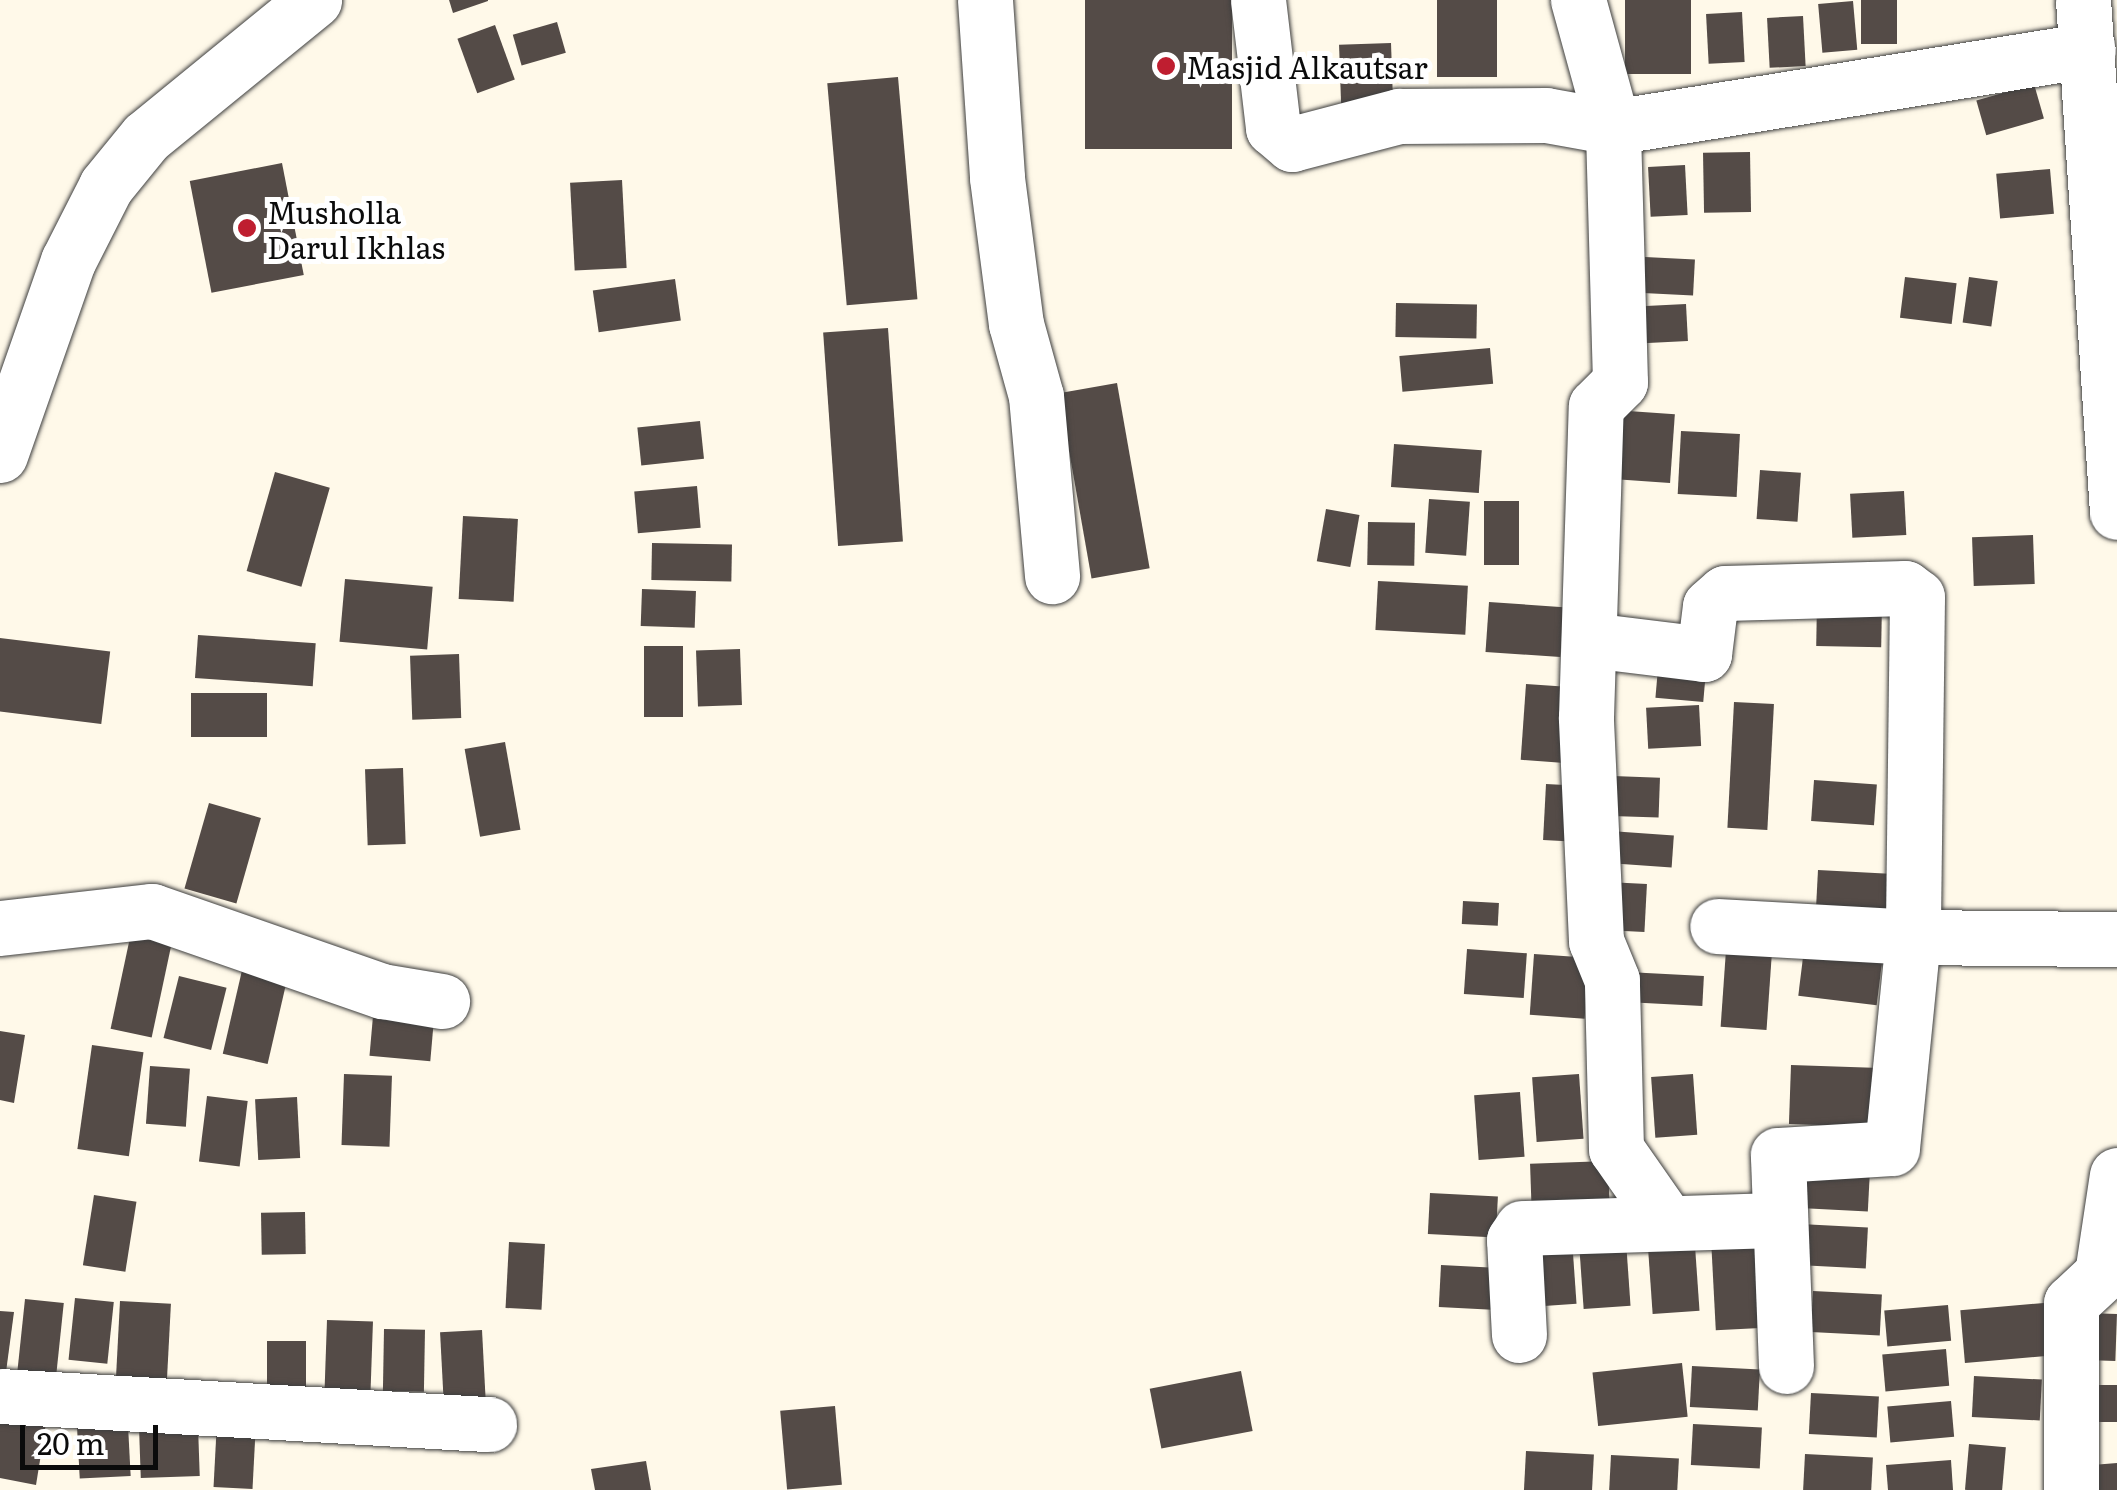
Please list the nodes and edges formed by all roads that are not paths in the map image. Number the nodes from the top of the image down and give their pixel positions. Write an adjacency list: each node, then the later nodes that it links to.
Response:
1 (314, 0): 8 (street)
2 (985, 0): 10 (street)
3 (1258, 0): 6 (street)
4 (1578, 0): 6 (street)
5 (2085, 25): 6 (street); 7 (street)
6 (1613, 127): 11 (street)
7 (2112, 288): 9 (street)
8 (0, 455)
9 (2117, 512)
10 (1052, 576)
11 (1590, 640): 14 (street); 19 (street)
12 (1717, 926): 14 (street)
13 (0, 928): 16 (street)
14 (1925, 937): 15 (street); 18 (street)
15 (2117, 939)
16 (442, 1001)
17 (2117, 1175): 24 (street)
18 (1779, 1220): 19 (street); 21 (street)
19 (1666, 1222): 20 (street)
20 (1518, 1335)
21 (1786, 1366)
22 (0, 1396): 23 (street)
23 (489, 1424)
24 (2072, 1490)

